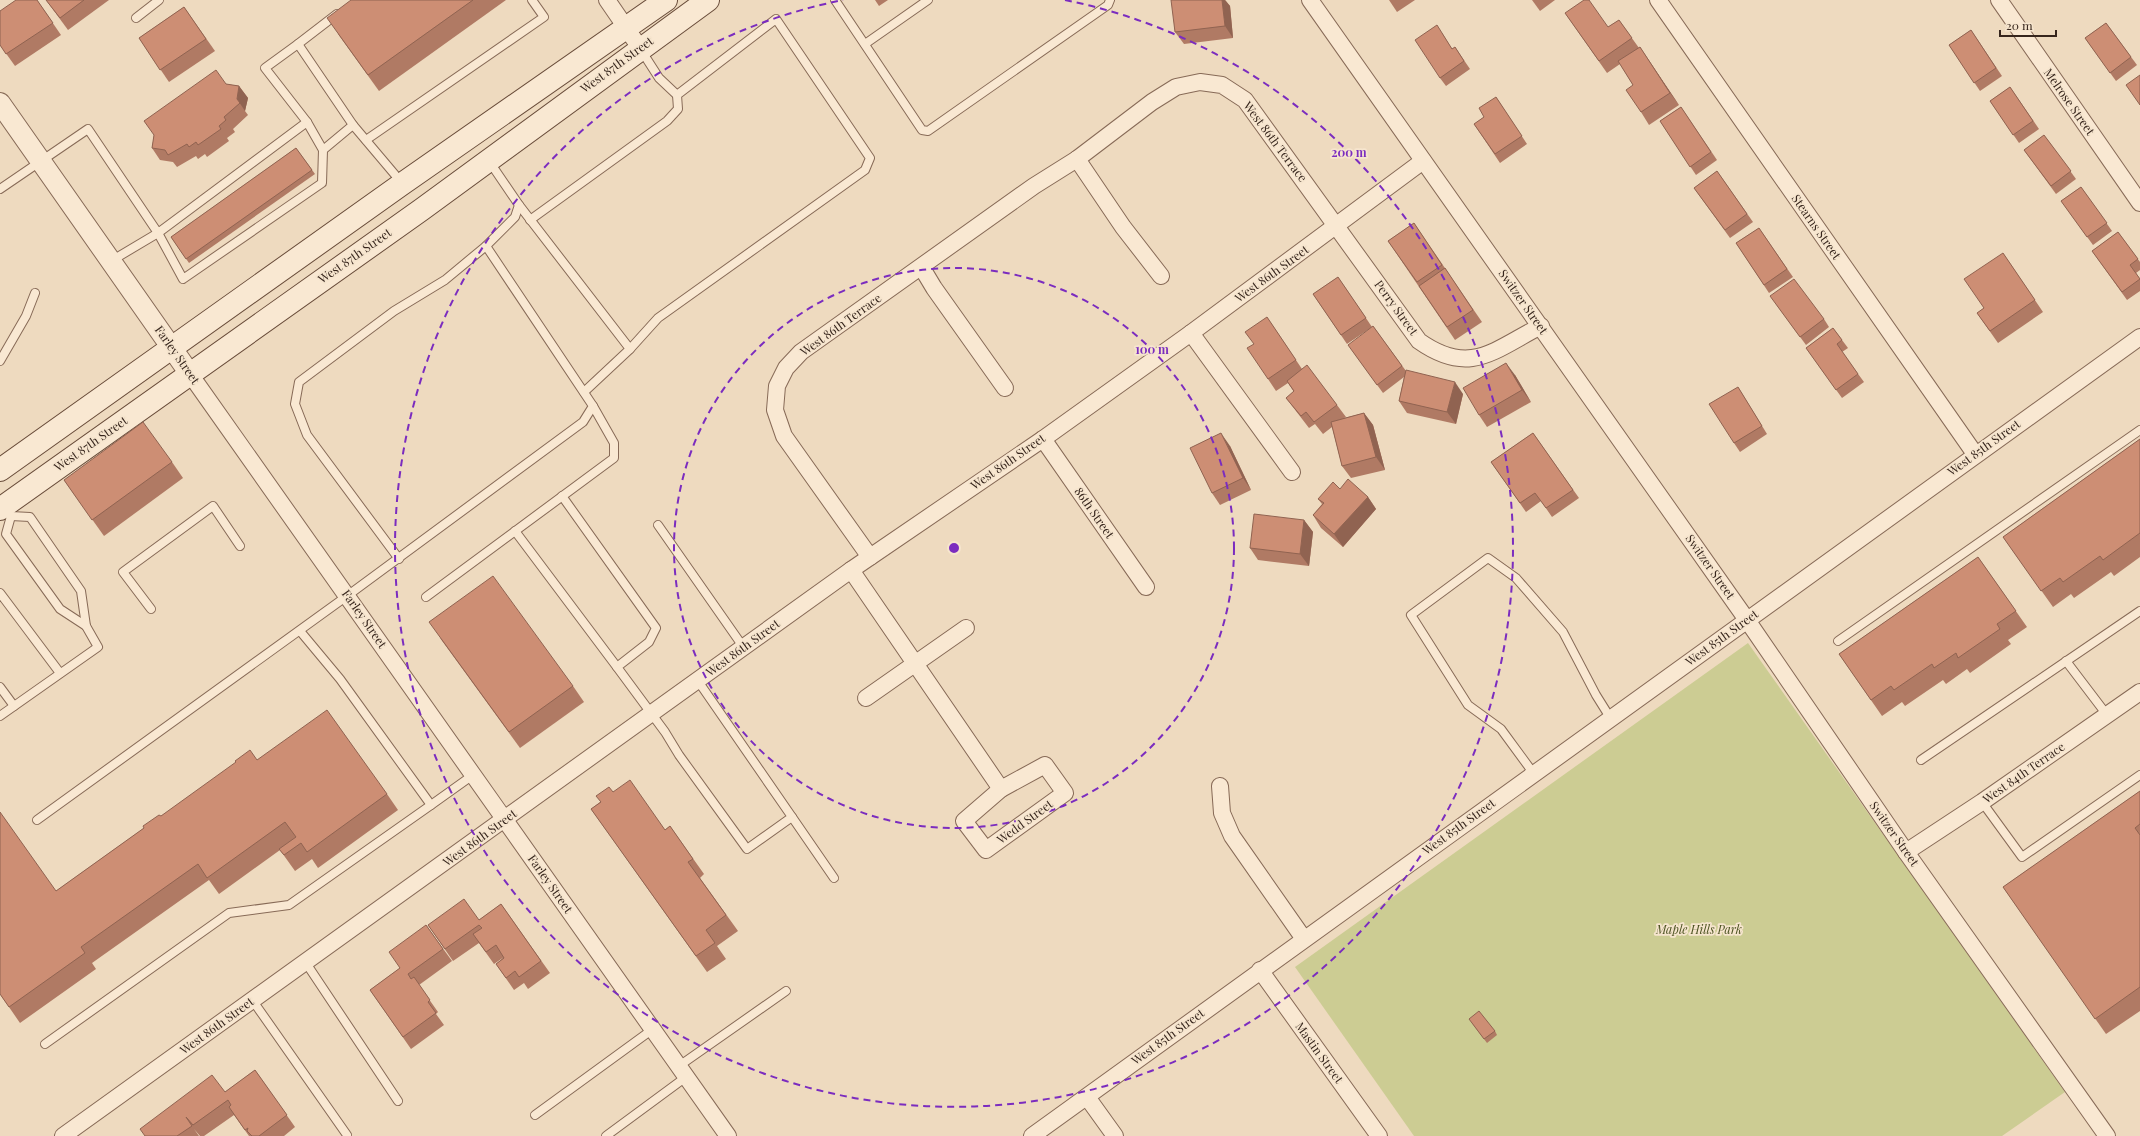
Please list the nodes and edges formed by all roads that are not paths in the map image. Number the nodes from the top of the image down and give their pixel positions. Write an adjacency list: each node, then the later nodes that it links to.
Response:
1 (159, 0): 13 (lane)
2 (532, 0): 22 (lane)
3 (607, 0): 14 (street)
4 (666, 0): 14 (main road, West 87th Street)
5 (708, 0): 17 (main road, West 87th Street)
6 (835, 0): 16 (lane)
7 (928, 0): 16 (lane)
8 (1110, 0): 16 (lane)
9 (1310, 0): 27 (street, Switzer Street)
10 (1658, 0): 52 (street, Stearns Street)
11 (1999, 0): 30 (street, Melrose Street)
12 (344, 9): 15 (lane)
13 (136, 18)
14 (626, 28): 17 (street); 28 (main road, West 87th Street)
15 (298, 44): 20 (lane); 21 (lane)
16 (865, 44)
17 (640, 48): 18 (lane); 25 (main road, West 87th Street)
18 (677, 95): 32 (lane); 44 (lane)
19 (0, 103): 26 (street, Farley Street)
20 (307, 122): 23 (lane); 34 (lane)
21 (353, 124): 22 (lane); 23 (lane)
22 (366, 140): 28 (lane)
23 (323, 150): 34 (lane)
24 (1077, 159): 33 (street, West 86th Terrace); 37 (street, West 86th Terrace); 38 (street)
25 (488, 160): 31 (lane); 46 (main road, West 87th Street)
26 (41, 161): 29 (lane); 34 (lane); 36 (street, Farley Street)
27 (1423, 162): 33 (street, West 86th Street); 40 (street, Switzer Street)
28 (402, 184): 43 (main road, West 87th Street)
29 (0, 189)
30 (2140, 203)
31 (519, 205): 32 (lane); 35 (lane)
32 (530, 220): 44 (lane)
33 (1337, 226): 40 (street, Perry Street); 41 (street, West 86th Street)
34 (158, 233): 36 (lane)
35 (486, 246): 48 (lane); 61 (lane)
36 (111, 261): 43 (street, Farley Street)
37 (922, 268): 47 (street); 60 (street, West 86th Terrace)
38 (1161, 276)
39 (35, 293): 45 (lane)
40 (1541, 326): 69 (street, Switzer Street)
41 (1191, 333): 51 (street, West 86th Street); 54 (street)
42 (2140, 337): 52 (street, West 85th Street)
43 (172, 348): 46 (street, Farley Street); 53 (main road, West 87th Street)
44 (630, 350): 48 (lane)
45 (0, 361)
46 (190, 374): 56 (main road, West 87th Street); 65 (street, Farley Street)
47 (1005, 388)
48 (584, 392): 49 (lane)
49 (593, 406): 55 (lane); 61 (lane)
50 (2140, 430): 73 (lane)
51 (1042, 439): 60 (street, West 86th Street); 63 (street, 86th Street)
52 (1975, 454): 69 (street, West 85th Street)
53 (0, 470)
54 (1292, 472)
55 (562, 496): 58 (lane); 77 (lane)
56 (5, 511): 70 (lane); 70 (lane)
57 (658, 525): 74 (lane)
58 (515, 531): 66 (lane); 77 (lane)
59 (240, 546): 67 (lane)
60 (870, 557): 62 (street, West 86th Street)
61 (398, 559): 65 (lane)
62 (851, 570): 74 (street, West 86th Street); 76 (street)
63 (1146, 587)
64 (0, 593): 78 (lane)
65 (347, 596): 72 (lane); 90 (street, Farley Street)
66 (426, 597)
67 (151, 609)
68 (2140, 611): 75 (lane)
69 (1747, 620): 87 (street, West 85th Street); 99 (street, Switzer Street)
70 (86, 626): 78 (lane)
71 (966, 628): 76 (street)
72 (300, 631): 95 (lane); 97 (lane)
73 (1838, 641)
74 (744, 648): 79 (street, West 86th Street)
75 (2066, 661): 85 (lane); 88 (lane)
76 (915, 664): 82 (street); 93 (street)
77 (617, 667): 84 (lane)
78 (60, 673): 83 (lane)
79 (698, 680): 84 (street, West 86th Street); 96 (lane)
80 (0, 687): 83 (lane)
81 (2138, 696): 85 (street, West 84th Terrace)
82 (866, 698)
83 (14, 706): 86 (lane)
84 (651, 715): 96 (lane); 98 (street, West 86th Street)
85 (2107, 715): 94 (street, West 84th Terrace)
86 (0, 716)
87 (1611, 719): 89 (street, West 85th Street); 89 (lane)
88 (1921, 760)
89 (1534, 774): 101 (street, West 85th Street)
90 (473, 775): 95 (lane); 98 (street, Farley Street)
91 (2140, 775): 94 (lane)
92 (1220, 786): 101 (street)
93 (1001, 789): 93 (street, Wedd Street)
94 (1982, 802): 99 (street, West 84th Terrace)
95 (432, 805): 107 (lane)
96 (792, 817): 100 (lane)
97 (37, 820)
98 (505, 820): 102 (street, West 86th Street); 106 (street, Farley Street)
99 (1906, 852): 119 (street, Switzer Street)
100 (834, 878)
101 (1304, 939): 103 (street, West 85th Street)
102 (306, 963): 105 (street, West 86th Street); 110 (lane)
103 (1260, 970): 109 (street, West 85th Street); 118 (street, Mastin Street)
104 (786, 991): 108 (lane)
105 (252, 1001): 112 (lane); 114 (street, West 86th Street)
106 (653, 1030): 108 (street, Farley Street); 111 (lane)
107 (45, 1044)
108 (682, 1072): 115 (lane); 116 (street, Farley Street)
109 (1087, 1097): 113 (street, West 85th Street); 117 (street)
110 (398, 1101)
111 (535, 1115)
112 (347, 1135)
113 (1036, 1135)
114 (63, 1136)
115 (606, 1136)
116 (728, 1136)
117 (1115, 1136)
118 (1378, 1136)
119 (2107, 1136)

